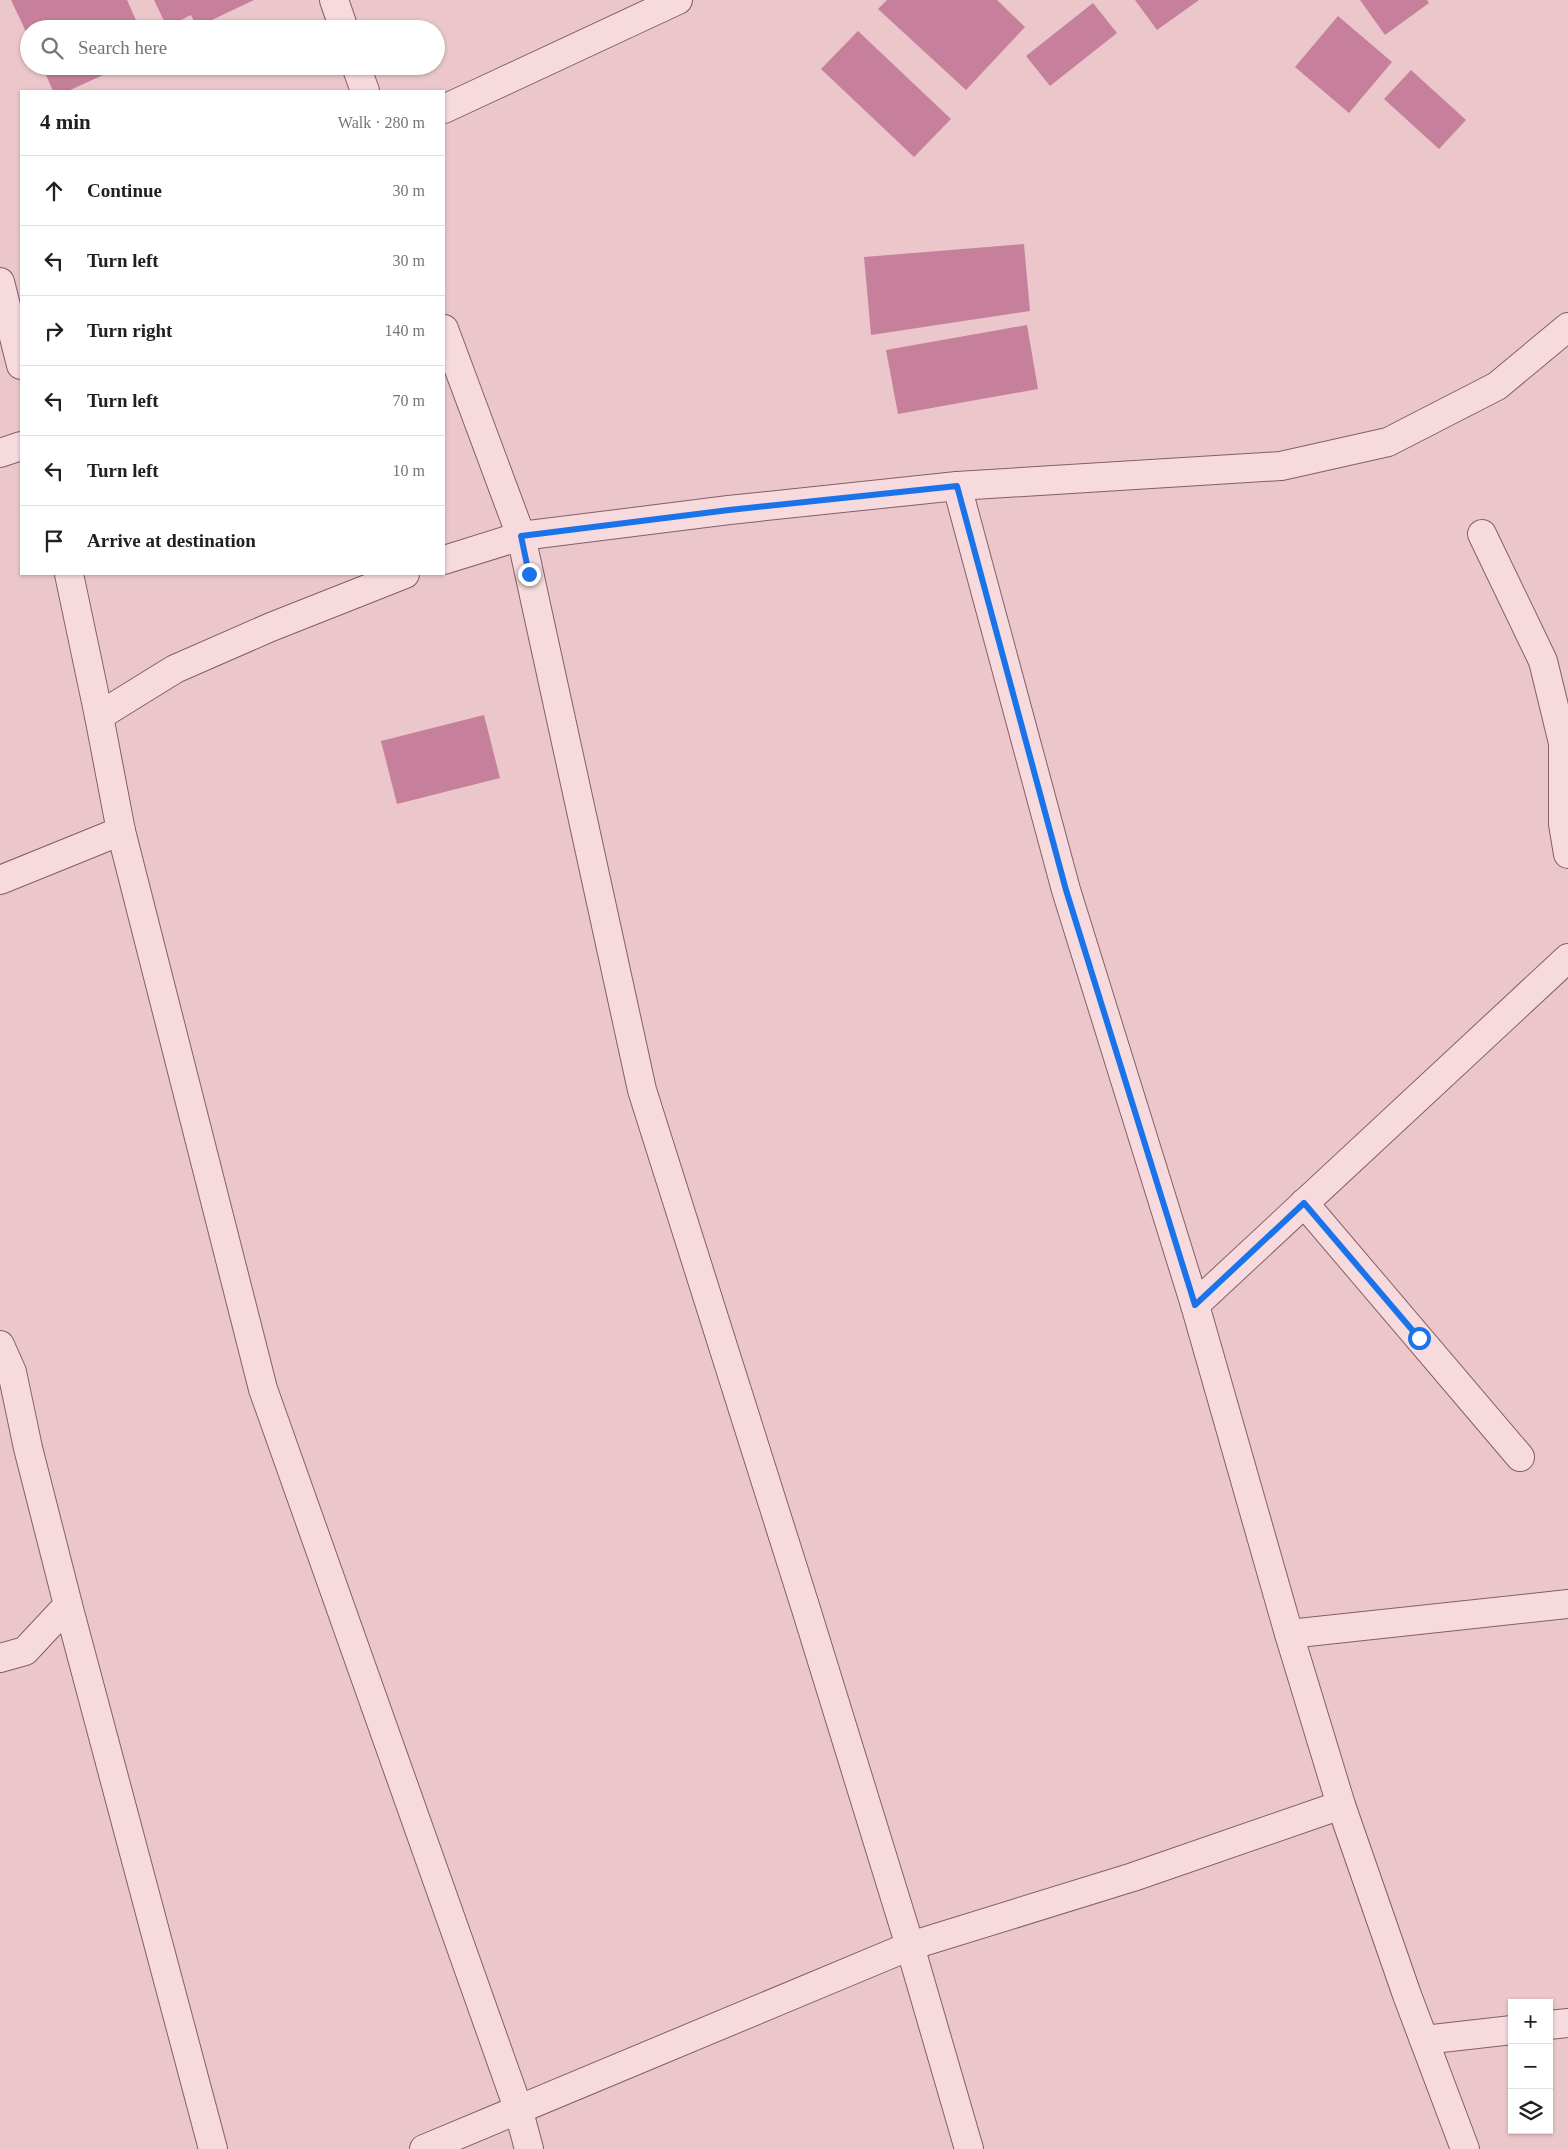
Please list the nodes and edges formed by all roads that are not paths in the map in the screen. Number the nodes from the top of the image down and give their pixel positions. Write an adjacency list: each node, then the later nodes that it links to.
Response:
1 (334, 0): 3 (street)
2 (678, 0): 6 (street)
3 (341, 20)
4 (359, 75): 5 (street)
5 (365, 90)
6 (445, 109)
7 (0, 282): 10 (street)
8 (1568, 327): 13 (street)
9 (445, 332): 15 (street)
10 (20, 361)
11 (20, 446): 12 (street)
12 (0, 453)
13 (957, 486): 15 (street); 25 (street)
14 (1482, 534): 21 (street)
15 (521, 536): 16 (street); 33 (street)
16 (445, 560)
17 (69, 575): 19 (street)
18 (403, 575): 19 (street)
19 (99, 716): 20 (street)
20 (121, 830): 22 (street); 38 (street)
21 (1568, 854)
22 (0, 880)
23 (1568, 958): 24 (street)
24 (1304, 1203): 25 (street); 27 (street)
25 (1195, 1305): 30 (street)
26 (0, 1345): 28 (street)
27 (1520, 1457)
28 (68, 1604): 31 (street); 39 (street)
29 (1568, 1604): 30 (street)
30 (1289, 1634): 32 (street)
31 (0, 1658)
32 (1341, 1806): 33 (street); 37 (street)
33 (910, 1946): 38 (street); 42 (street)
34 (1568, 2023): 35 (street)
35 (1553, 2025)
36 (1508, 2030): 37 (street)
37 (1424, 2040): 43 (street)
38 (518, 2108): 40 (street); 41 (street)
39 (213, 2149)
40 (424, 2149)
41 (529, 2149)
42 (969, 2149)
43 (1465, 2149)

